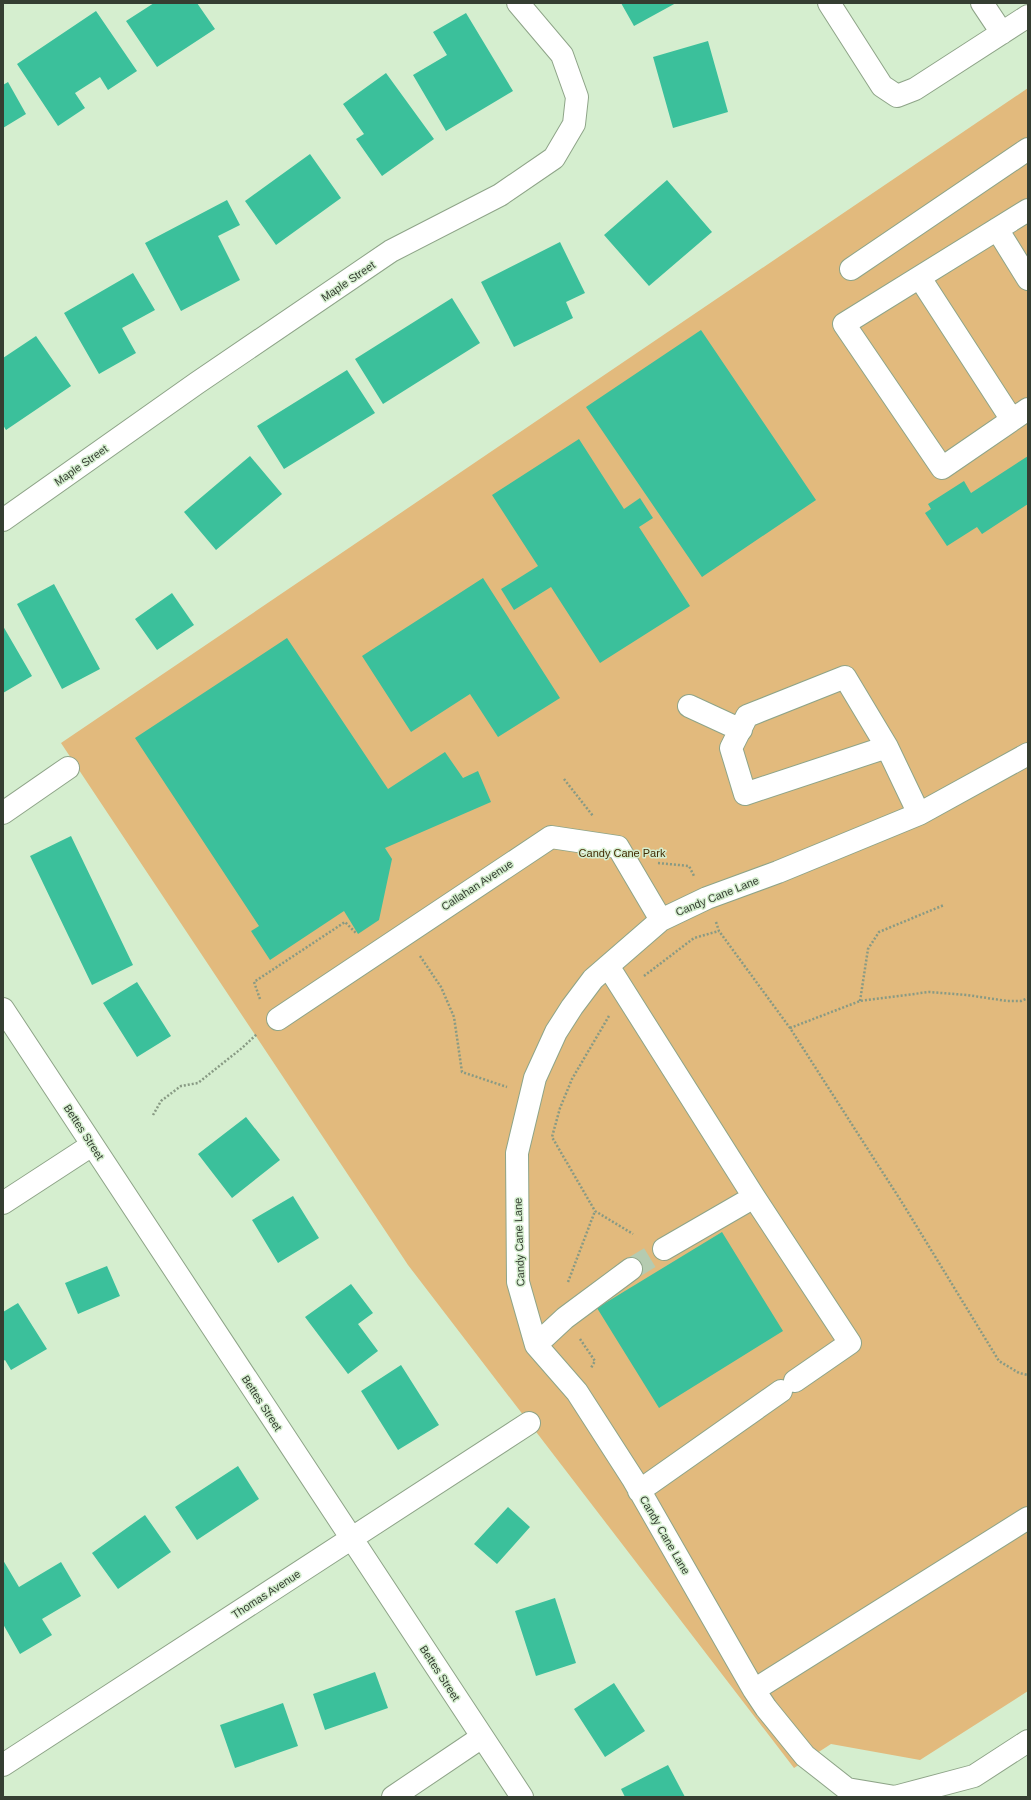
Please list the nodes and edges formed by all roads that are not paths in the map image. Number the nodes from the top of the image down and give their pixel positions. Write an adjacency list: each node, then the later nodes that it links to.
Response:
1 (518, 3): 13 (street, Maple Street)
2 (829, 3): 5 (street)
3 (982, 3): 5 (street)
4 (1028, 16): 5 (street)
5 (1002, 33)
6 (1028, 150): 9 (street)
7 (1028, 210): 8 (street)
8 (997, 229): 10 (street); 11 (street)
9 (851, 269)
10 (920, 278): 12 (street); 12 (street)
11 (1028, 279)
12 (1020, 415)
13 (3, 520)
14 (689, 706): 15 (street)
15 (740, 730): 16 (street); 16 (street)
16 (887, 747): 20 (street)
17 (1028, 754): 20 (street, Candy Cane Lane)
18 (68, 768): 19 (street)
19 (3, 813)
20 (918, 814): 21 (street, Candy Cane Lane)
21 (662, 920): 22 (street, Candy Cane Lane); 24 (street, Callahan Avenue)
22 (608, 966): 26 (street); 30 (street, Candy Cane Lane)
23 (3, 1009): 25 (street, Bettes Street)
24 (278, 1019)
25 (92, 1145): 27 (street); 34 (street, Bettes Street)
26 (754, 1197): 28 (street); 32 (street)
27 (3, 1203)
28 (664, 1249)
29 (631, 1269): 30 (street)
30 (536, 1344): 32 (street, Candy Cane Lane)
31 (528, 1423): 34 (street, Thomas Avenue)
32 (639, 1491): 35 (street, Candy Cane Lane)
33 (1028, 1518): 35 (street)
34 (351, 1538): 36 (street, Bettes Street); 38 (street, Thomas Avenue)
35 (754, 1690): 37 (street, Candy Cane Lane)
36 (482, 1737): 39 (street); 40 (street, Bettes Street)
37 (1028, 1741)
38 (3, 1766)
39 (393, 1797)
40 (522, 1797)

